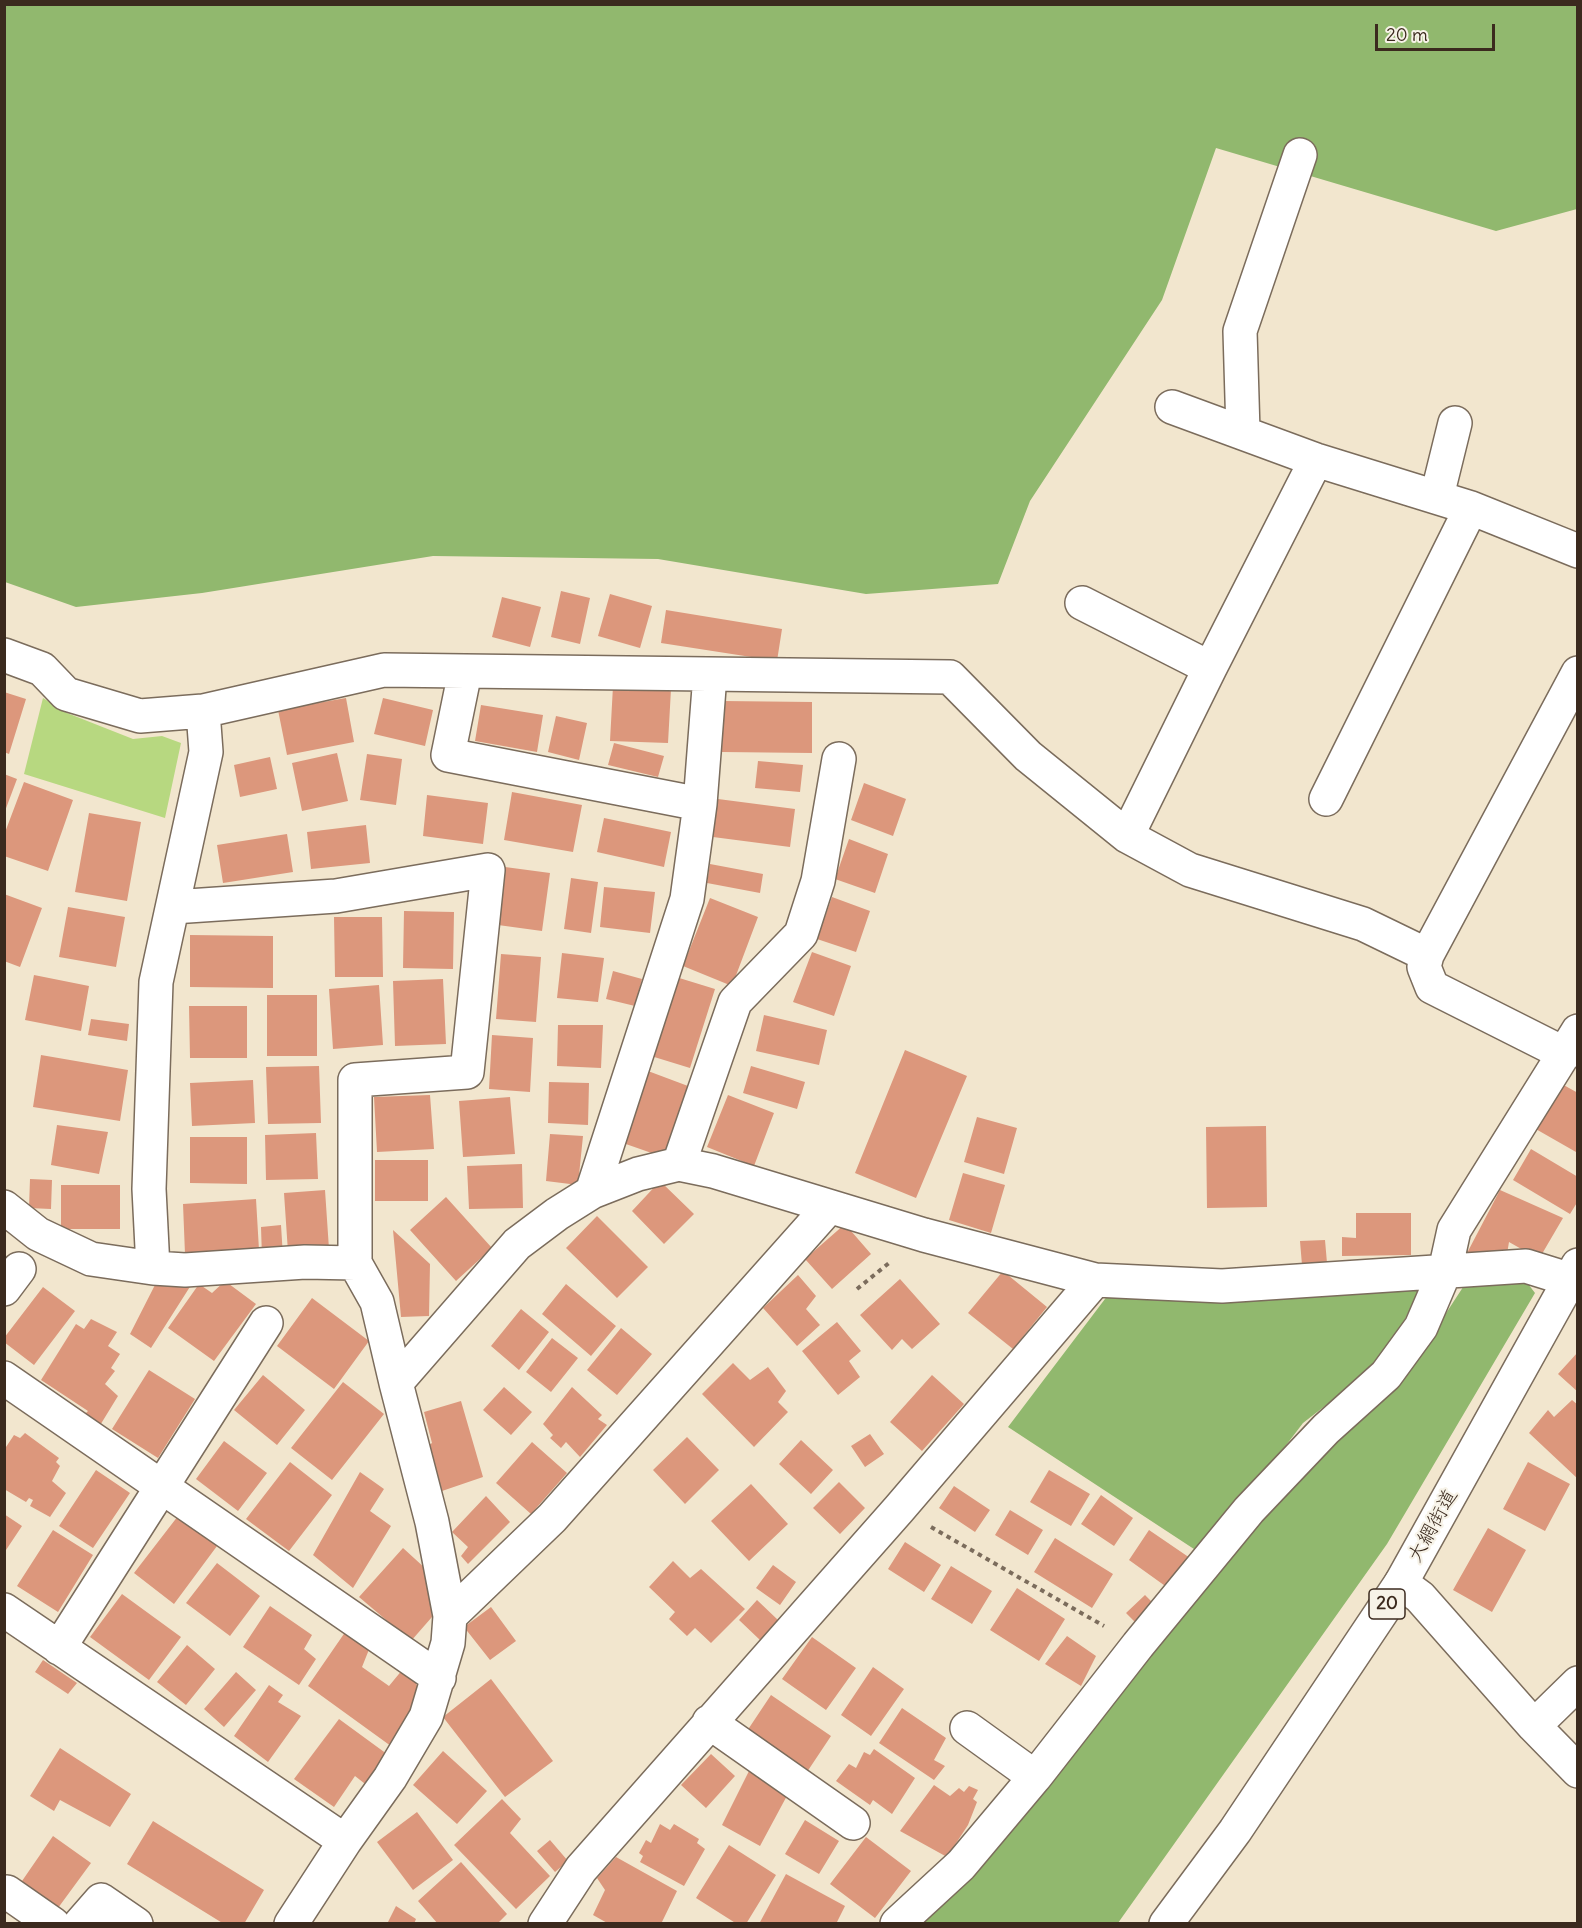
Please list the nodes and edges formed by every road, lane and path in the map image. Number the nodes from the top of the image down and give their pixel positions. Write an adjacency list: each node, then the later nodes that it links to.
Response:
1 (1300, 155): 4 (street)
2 (1172, 407): 4 (street)
3 (1455, 423): 6 (street)
4 (1243, 432): 5 (street)
5 (1316, 460): 6 (street); 11 (street)
6 (1437, 496): 7 (street)
7 (1471, 508): 8 (street); 17 (street)
8 (1578, 551)
9 (1082, 603): 11 (street)
10 (4, 655): 15 (street)
11 (1210, 668): 19 (street)
12 (465, 672): 14 (street); 15 (street); 18 (street)
13 (1578, 673): 21 (street)
14 (710, 675): 18 (street); 19 (street)
15 (203, 711): 20 (street)
16 (839, 759): 23 (street)
17 (1326, 799)
18 (700, 804): 24 (street)
19 (1127, 836): 21 (street)
20 (173, 907): 27 (street); 28 (street)
21 (1427, 955): 22 (street)
22 (1571, 1042): 29 (street)
23 (680, 1164): 24 (street); 26 (street)
24 (592, 1192): 34 (street)
25 (4, 1207): 28 (street)
26 (829, 1207): 31 (street); 39 (street)
27 (355, 1263): 28 (street); 34 (street)
28 (153, 1268)
29 (1445, 1271): 30 (street); 31 (street); 40 (street)
30 (1575, 1277): 37 (street, 大網街道 / 20)
31 (1095, 1280): 36 (street)
32 (266, 1323): 35 (street)
33 (4, 1378): 35 (street)
34 (396, 1383): 39 (street)
35 (162, 1486): 41 (street); 42 (street)
36 (899, 1509): 40 (path); 44 (street)
37 (1401, 1583): 45 (street); 58 (street, 大網街道 / 20)
38 (4, 1610): 41 (street)
39 (450, 1616): 42 (street)
40 (1138, 1645): 48 (street)
41 (59, 1647): 50 (street)
42 (439, 1678): 50 (street)
43 (1578, 1683): 45 (street)
44 (709, 1722): 49 (street); 52 (street)
45 (1534, 1726): 47 (street)
46 (967, 1728): 48 (street)
47 (1578, 1771)
48 (1035, 1777): 57 (street)
49 (853, 1823)
50 (345, 1841): 56 (street)
51 (7, 1892): 53 (street)
52 (554, 1921)
53 (53, 1923)
54 (80, 1923): 55 (street)
55 (136, 1923)
56 (291, 1923)
57 (897, 1923)
58 (1166, 1923)

